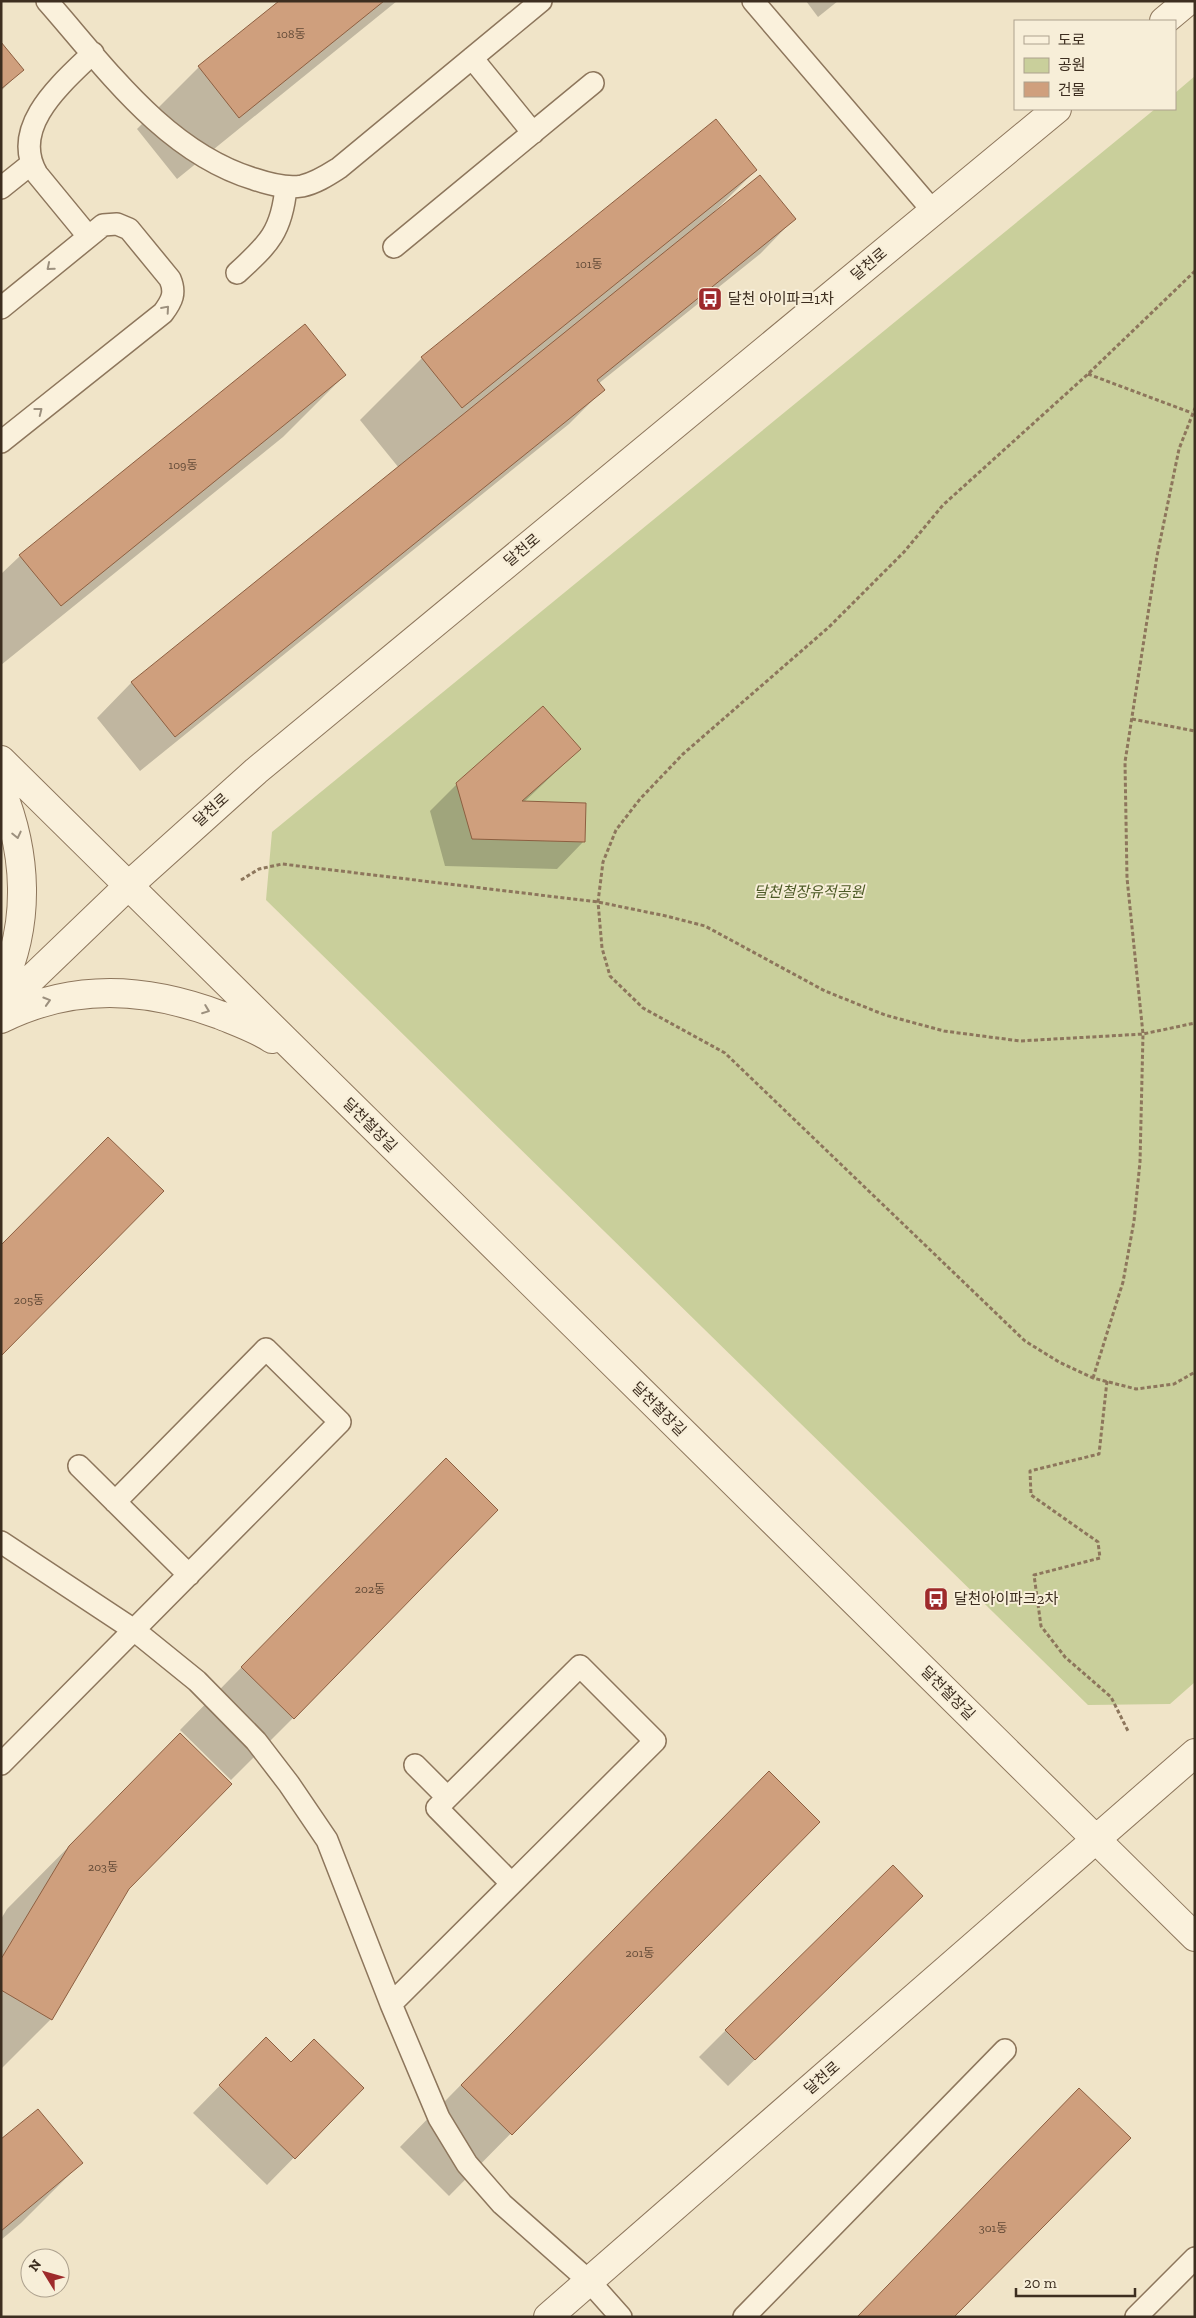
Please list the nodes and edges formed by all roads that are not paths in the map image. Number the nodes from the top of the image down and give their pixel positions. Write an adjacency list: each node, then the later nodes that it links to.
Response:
1 (47, 1): 6 (lane)
2 (541, 1): 7 (lane)
3 (754, 1): 14 (lane)
4 (1188, 1): 5 (street)
5 (1165, 20)
6 (93, 53): 11 (lane); 12 (lane)
7 (472, 58): 10 (lane); 12 (lane)
8 (593, 84): 10 (lane)
9 (1056, 110): 14 (street, 달천로)
10 (533, 133): 16 (lane)
11 (31, 164): 13 (lane); 15 (lane)
12 (286, 187): 17 (lane)
13 (1, 188)
14 (933, 211): 22 (street, 달천로)
15 (88, 236): 18 (lane, one-way to 18); 19 (lane, one-way to 15)
16 (394, 247)
17 (237, 272)
18 (1, 308)
19 (1, 442)
20 (1, 760): 22 (street, 달천철장길)
21 (1, 789): 23 (street, one-way to 23)
22 (128, 886): 24 (street, 달천로); 26 (street, 달천철장길)
23 (1, 987)
24 (1, 1008)
25 (1, 1019): 26 (street, one-way to 26)
26 (303, 1059): 36 (street, 달천철장길)
27 (79, 1466): 28 (lane)
28 (115, 1502): 30 (lane); 30 (lane)
29 (1, 1542): 31 (lane)
30 (189, 1575): 31 (lane)
31 (134, 1630): 33 (lane); 39 (lane)
32 (1195, 1753): 36 (street)
33 (1, 1764)
34 (415, 1765): 35 (lane)
35 (447, 1798): 37 (lane); 37 (lane)
36 (1097, 1840): 38 (street, 달천철장길); 42 (street, 달천로)
37 (511, 1883): 39 (lane)
38 (1195, 1937)
39 (391, 2004): 42 (lane)
40 (1005, 2050): 45 (lane)
41 (1195, 2258): 46 (lane)
42 (589, 2281): 43 (street, 달천로); 44 (lane)
43 (548, 2317)
44 (621, 2317)
45 (744, 2317)
46 (1136, 2317)

